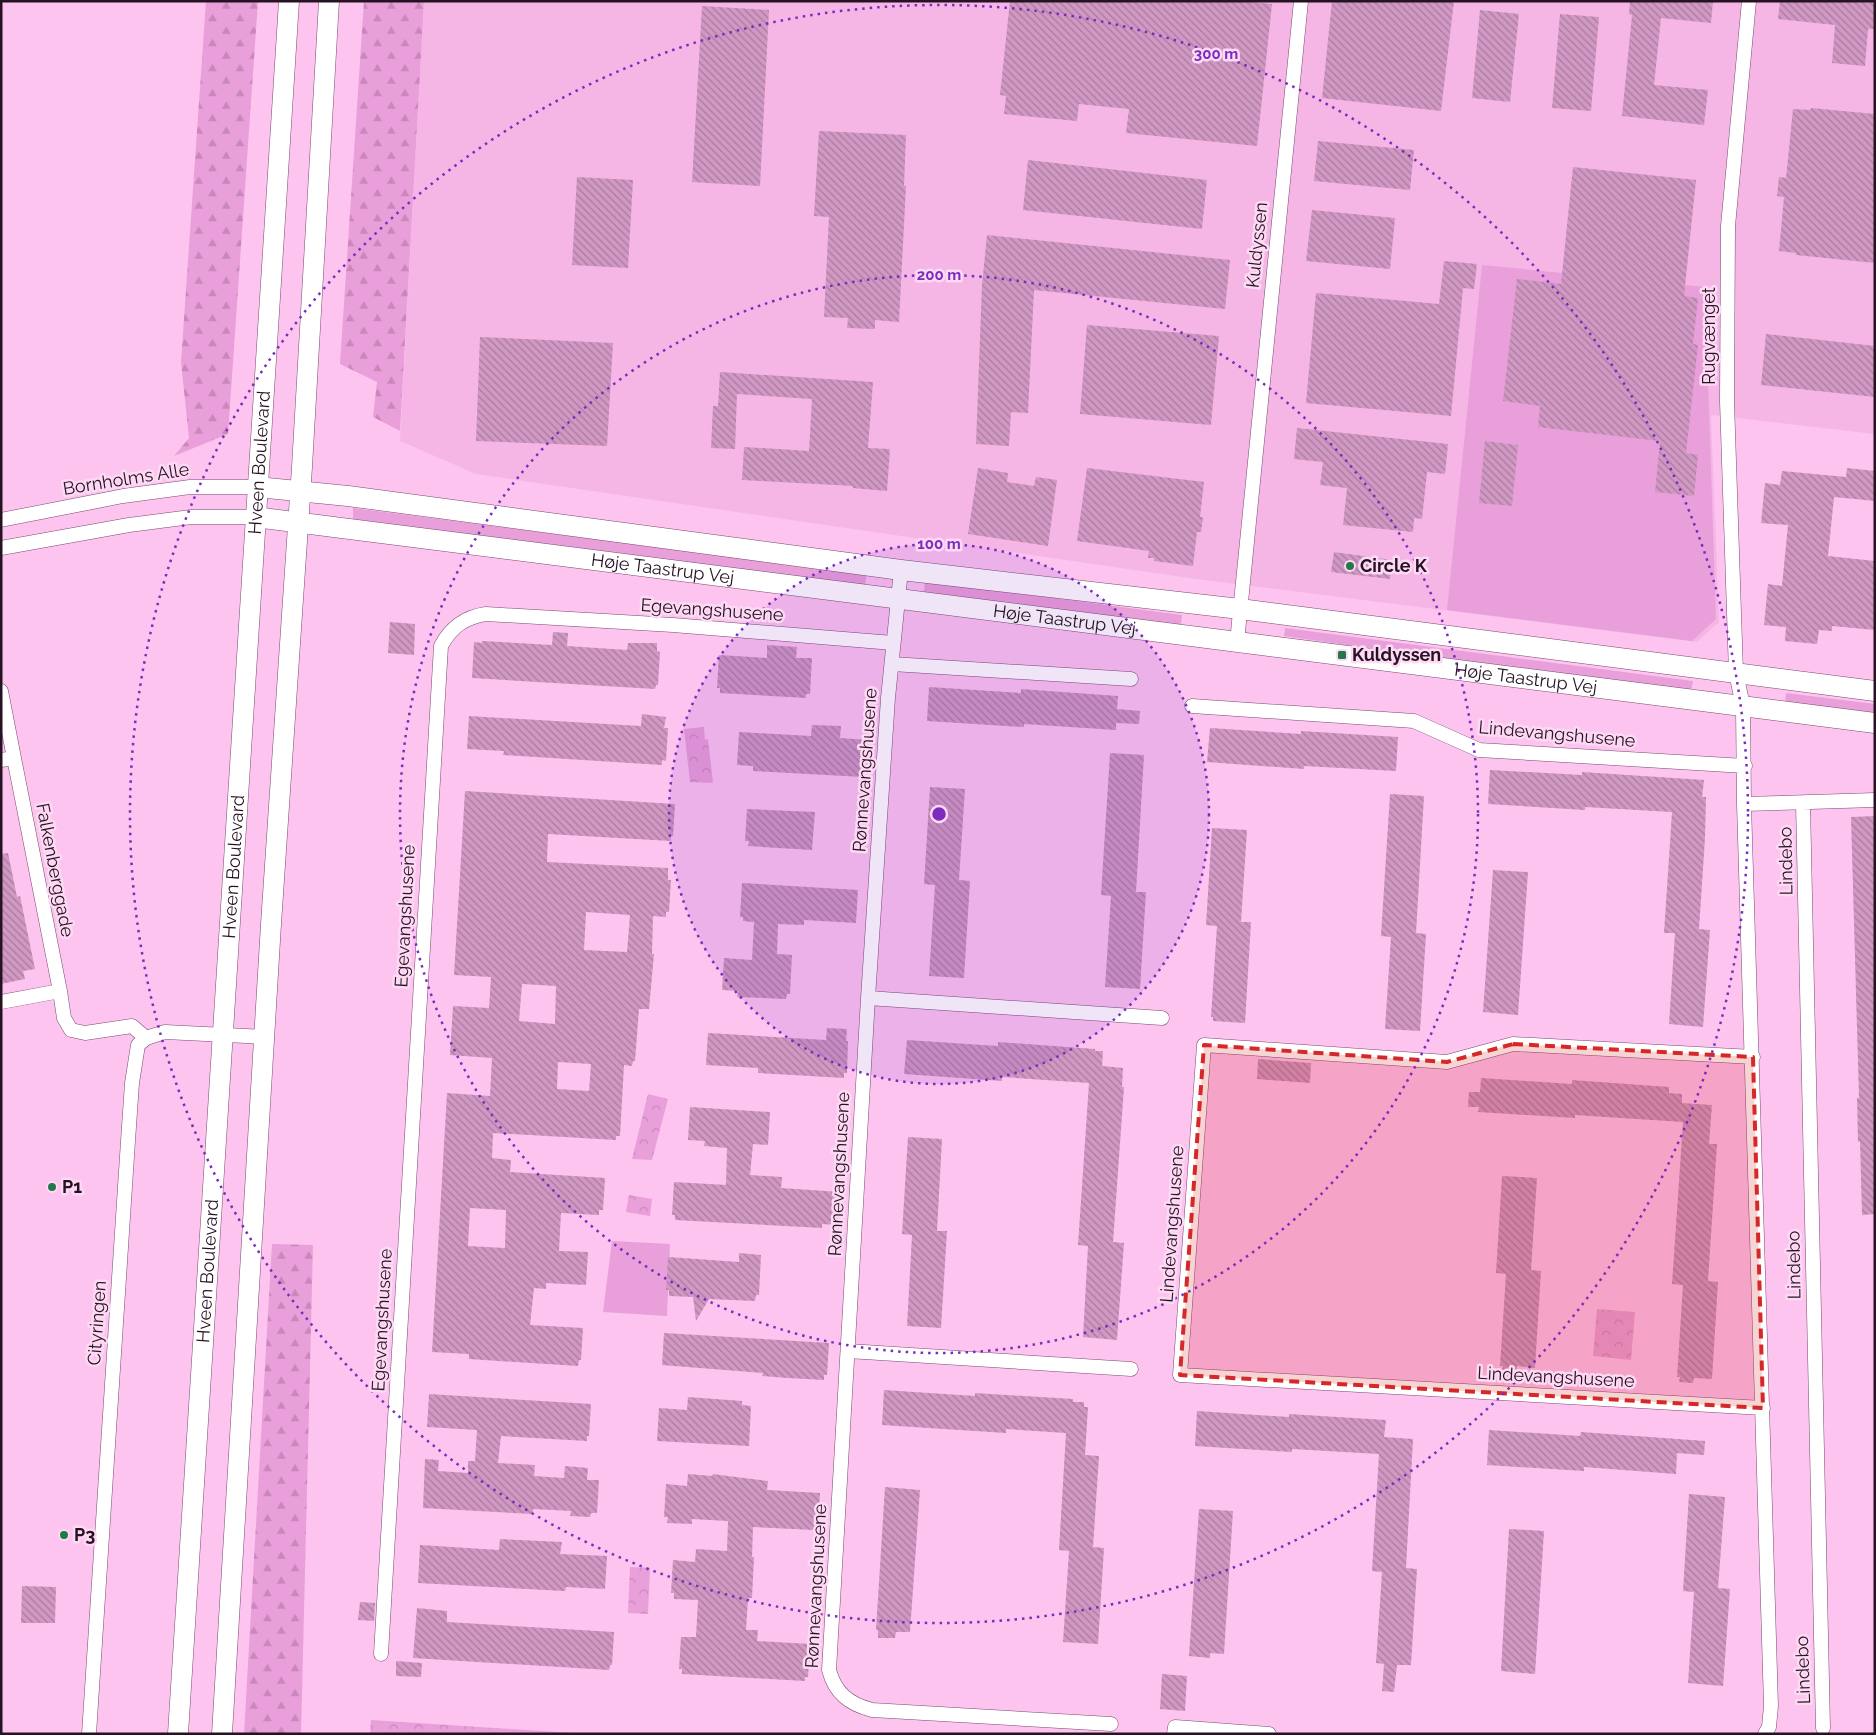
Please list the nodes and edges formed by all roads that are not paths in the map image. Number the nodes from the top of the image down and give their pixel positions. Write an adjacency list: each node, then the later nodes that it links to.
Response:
1 (289, 1): 5 (street, Hveen Boulevard)
2 (329, 1): 6 (street)
3 (1301, 1): 13 (street, Kuldyssen)
4 (1748, 1): 17 (street, Rugvænget)
5 (257, 487): 6 (street, Høje Taastrup Vej); 7 (street, Hveen Boulevard); 8 (street, Bornholms Alle)
6 (300, 491): 9 (street); 11 (street, Høje Taastrup Vej)
7 (255, 517): 9 (street, Høje Taastrup Vej); 10 (street); 33 (street, Hveen Boulevard)
8 (1, 520)
9 (298, 523): 12 (street, Høje Taastrup Vej); 34 (street)
10 (1, 548)
11 (901, 570): 12 (street, Rønnevangshusene); 13 (street, Høje Taastrup Vej)
12 (898, 599): 14 (street, Rønnevangshusene); 15 (street, Høje Taastrup Vej)
13 (1240, 610): 15 (street, Kuldyssen); 17 (street, Høje Taastrup Vej)
14 (893, 642): 16 (street, Rønnevangshusene); 40 (street, Egevangshusene)
15 (1237, 642): 22 (street, Høje Taastrup Vej)
16 (892, 664): 18 (street); 30 (street, Rønnevangshusene)
17 (1736, 672): 20 (street, Høje Taastrup Vej); 22 (street)
18 (1131, 679)
19 (1, 691): 24 (street, Falkenberggade)
20 (1875, 691)
21 (1192, 706): 25 (street, Lindevangshusene)
22 (1743, 706): 23 (street, Høje Taastrup Vej); 25 (street)
23 (1875, 723)
24 (8, 759): 29 (street, Falkenberggade)
25 (1745, 766): 28 (street)
26 (1875, 800): 27 (street)
27 (1804, 802): 28 (street); 42 (street, Lindebo)
28 (1744, 804): 36 (street)
29 (60, 990): 31 (street); 35 (street, Falkenberggade)
30 (868, 998): 32 (street); 37 (street, Rønnevangshusene)
31 (1, 1002)
32 (1162, 1018)
33 (222, 1034): 34 (street); 35 (street); 45 (street, Hveen Boulevard)
34 (266, 1037): 46 (street)
35 (146, 1038): 44 (street, Cityringen)
36 (1752, 1057): 39 (street); 39 (street, Lindevangshusene)
37 (848, 1351): 38 (street); 41 (street, Rønnevangshusene)
38 (1131, 1369)
39 (1763, 1408): 48 (street)
40 (381, 1654)
41 (1111, 1724)
42 (1823, 1728)
43 (1175, 1730): 47 (street)
44 (89, 1734)
45 (178, 1734)
46 (222, 1734)
47 (1267, 1734)
48 (1765, 1734)

